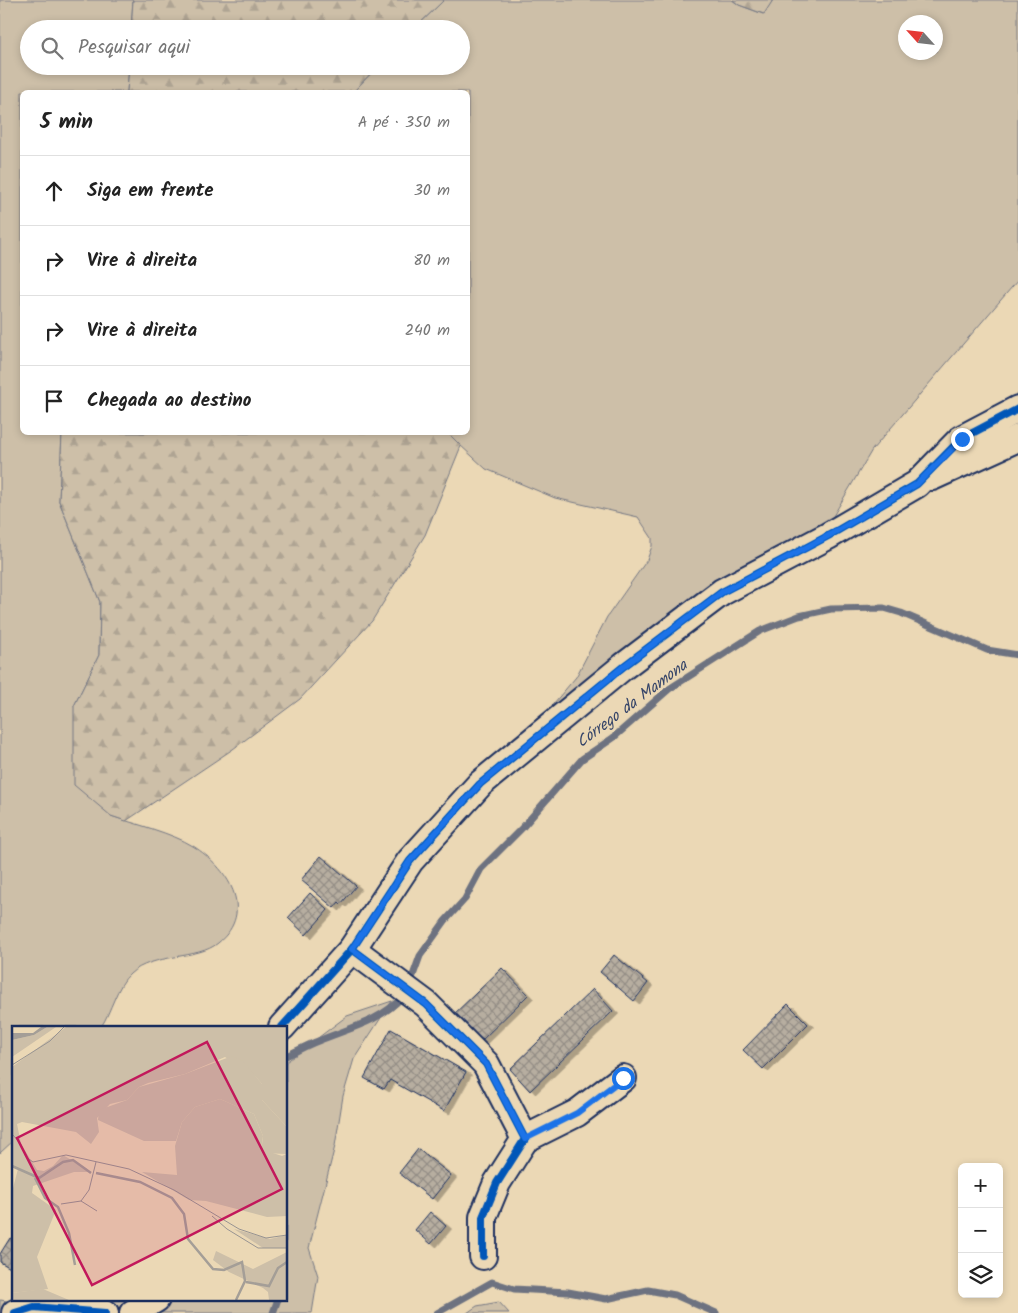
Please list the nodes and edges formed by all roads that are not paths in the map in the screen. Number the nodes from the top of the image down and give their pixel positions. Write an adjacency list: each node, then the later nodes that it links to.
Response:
1 (1018, 409): 3 (street)
2 (1018, 438): 3 (street)
3 (917, 484): 4 (street)
4 (352, 949): 5 (street); 7 (street)
5 (283, 1026)
6 (623, 1078): 7 (street)
7 (525, 1139): 8 (street)
8 (483, 1256)
9 (154, 1300): 12 (street)
10 (15, 1313): 11 (street)
11 (105, 1313)
12 (133, 1313)

